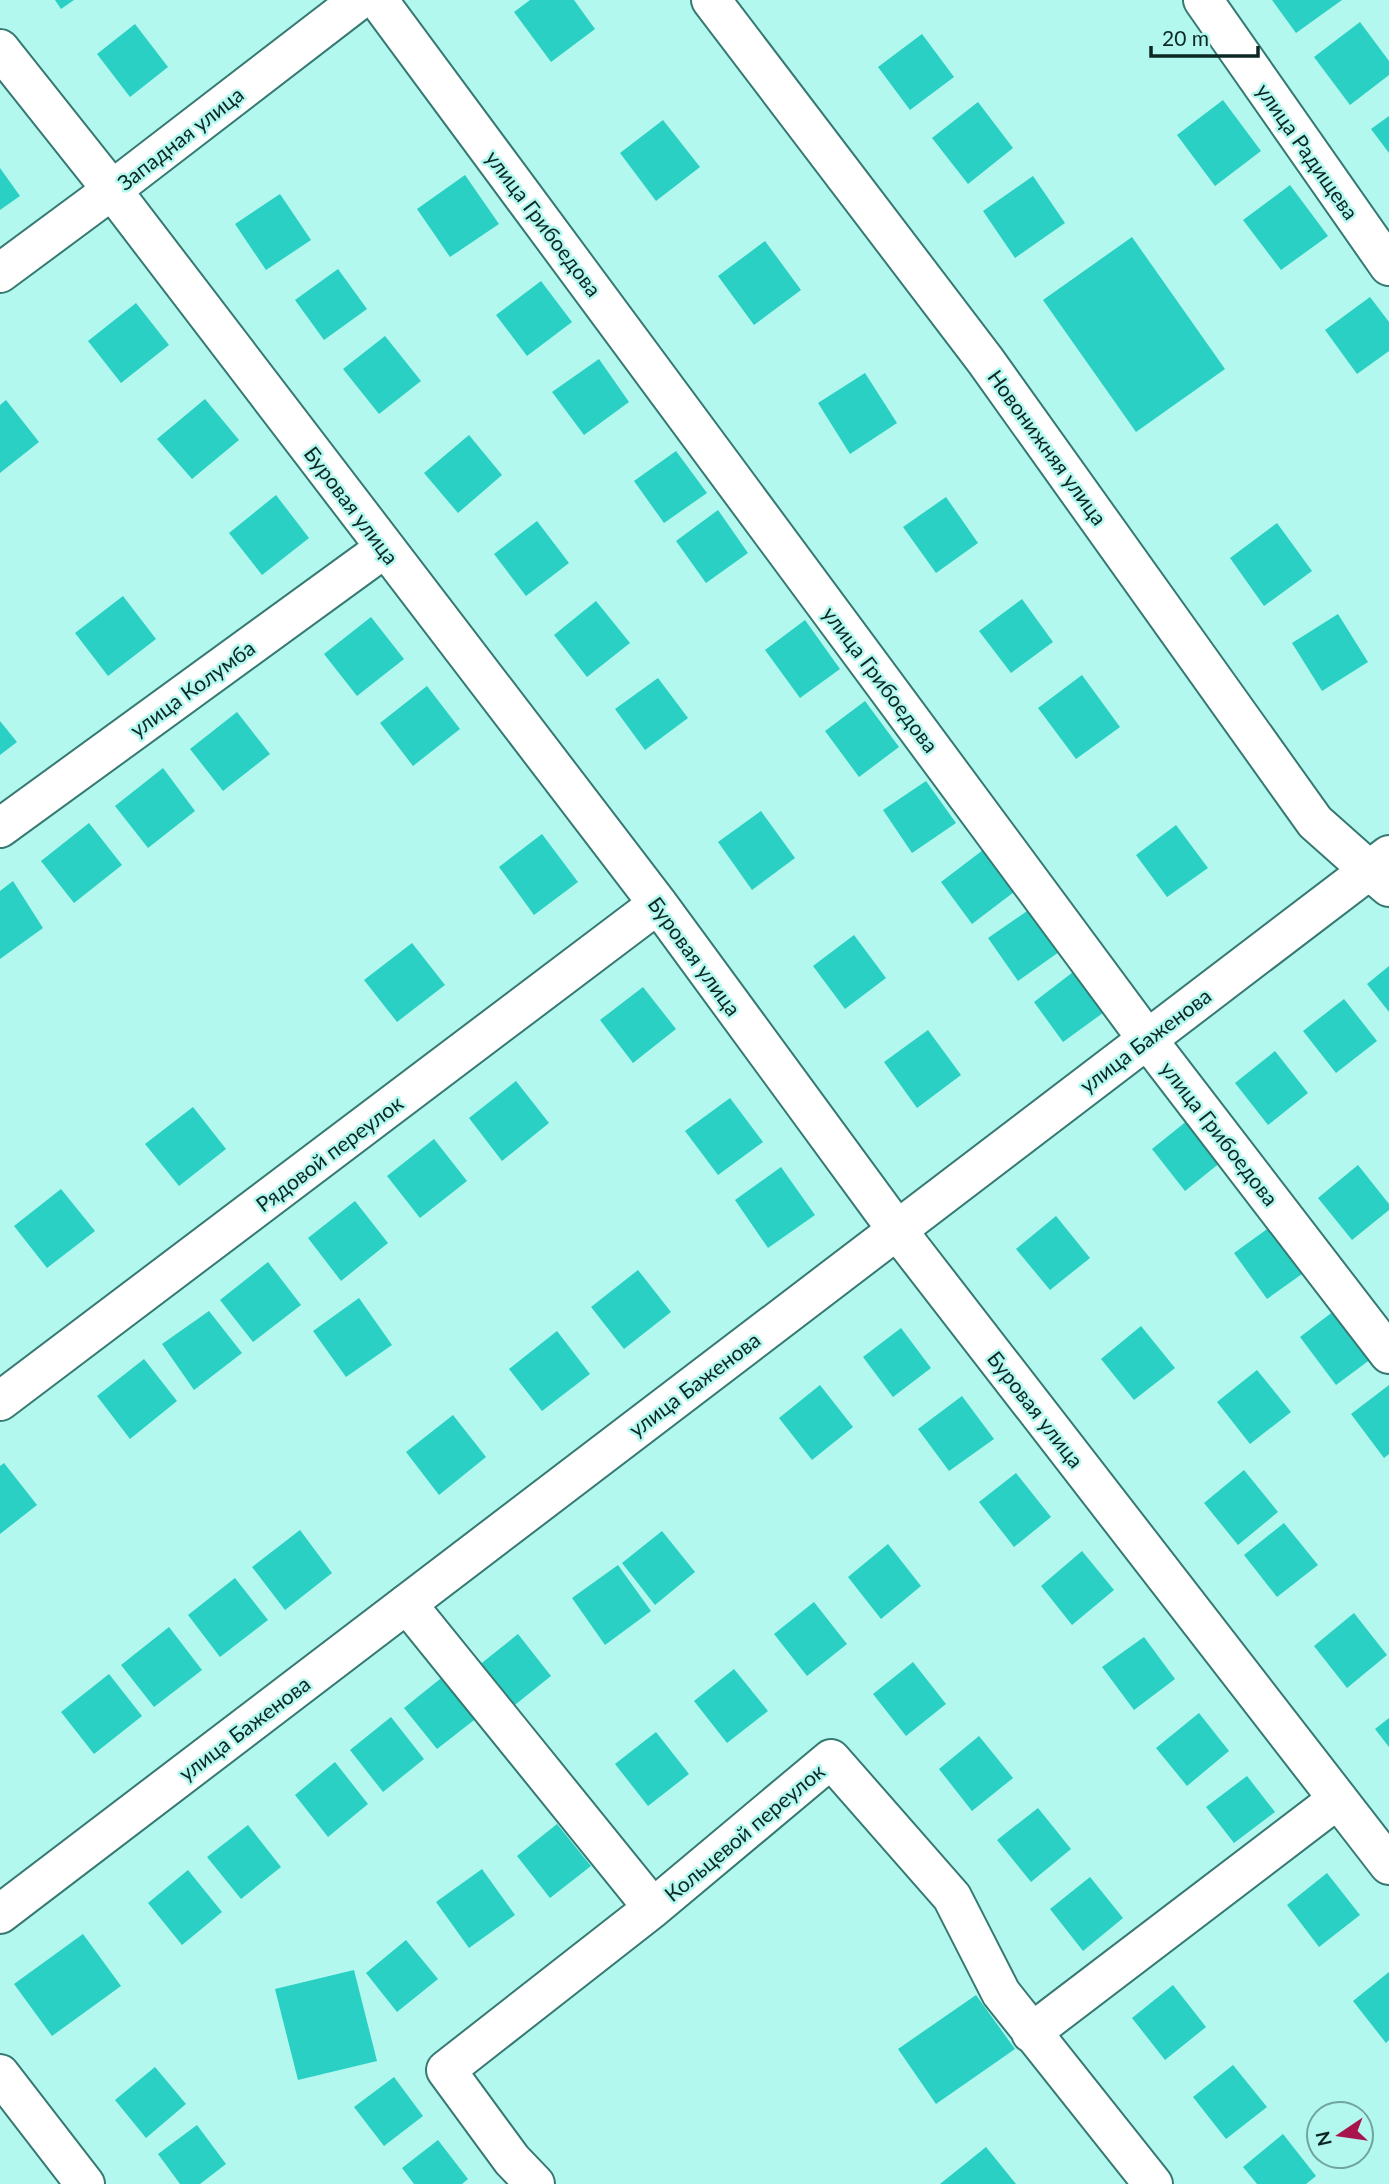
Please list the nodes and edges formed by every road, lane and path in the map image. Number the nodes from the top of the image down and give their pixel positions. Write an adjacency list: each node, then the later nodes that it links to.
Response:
1 (359, 0): 6 (street, Западная улица)
2 (378, 0): 13 (street, улица Грибоедова)
3 (712, 0): 11 (street, Новонижняя улица)
4 (1203, 0): 7 (street, улица Радищева)
5 (0, 49): 6 (street, Буровая улица)
6 (112, 190): 8 (street, Западная улица); 9 (street, Буровая улица)
7 (1389, 266)
8 (0, 273)
9 (385, 548): 10 (street, улица Колумба); 12 (street, Буровая улица)
10 (0, 828)
11 (1382, 871): 13 (street, улица Баженова)
12 (658, 904): 14 (street, Буровая улица); 16 (street, Рядовой переулок)
13 (1147, 1039): 14 (street, улица Баженова); 15 (street, улица Грибоедова)
14 (897, 1230): 17 (street, улица Баженова); 18 (street, Буровая улица)
15 (1389, 1353)
16 (0, 1401)
17 (407, 1604): 20 (street, Кольцевой переулок); 21 (street, улица Баженова)
18 (1338, 1798): 19 (street, Буровая улица); 22 (street)
19 (1389, 1865)
20 (653, 1908): 22 (street, Кольцевой переулок); 25 (street, Кольцевой переулок)
21 (0, 1914)
22 (1031, 2033): 26 (street, Кольцевой переулок)
23 (0, 2074): 24 (street)
24 (85, 2184)
25 (534, 2184)
26 (1153, 2184)

